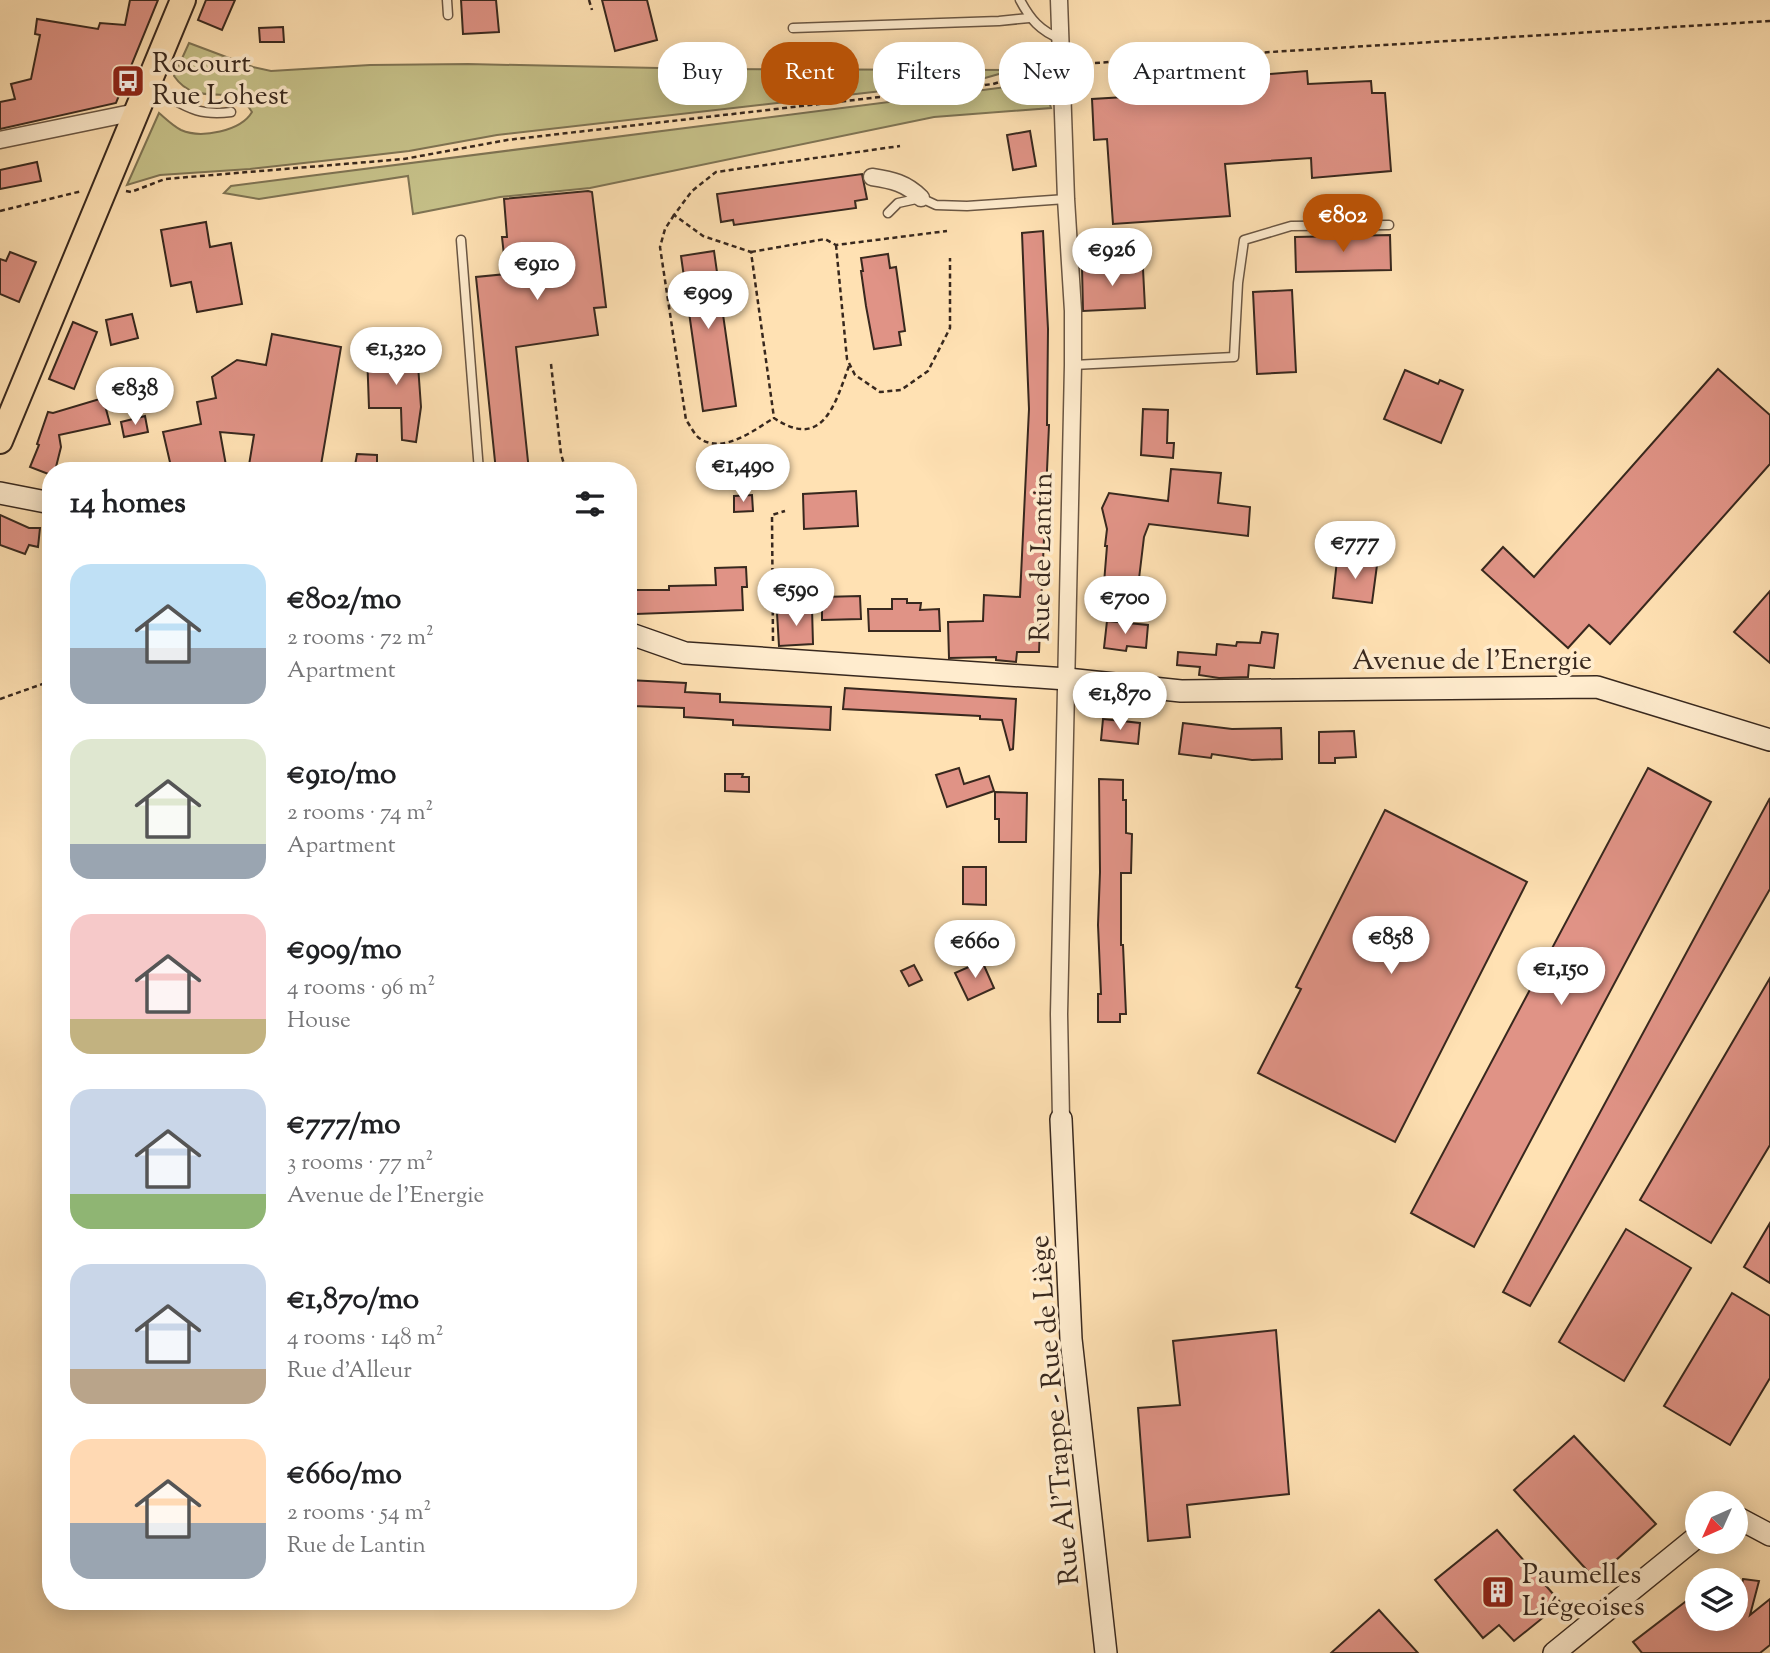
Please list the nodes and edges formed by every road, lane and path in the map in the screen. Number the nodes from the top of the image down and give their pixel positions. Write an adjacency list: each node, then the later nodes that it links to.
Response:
1 (183, 0): 15 (main road)
2 (447, 0): 7 (lane)
3 (589, 0): 6 (path)
4 (1020, 0): 8 (lane)
5 (1059, 0): 11 (street, Rue de Lantin)
6 (592, 10)
7 (448, 15)
8 (1030, 18): 10 (lane); 11 (lane)
9 (1770, 21): 13 (path)
10 (793, 28)
11 (1061, 39): 12 (street, Rue de Lantin)
12 (1061, 42)
13 (1094, 62)
14 (999, 82): 22 (path)
15 (146, 86): 17 (main road); 18 (lane)
16 (1063, 105): 24 (street, Rue de Lantin)
17 (136, 112): 19 (street); 22 (main road)
18 (231, 112)
19 (0, 140)
20 (900, 146): 27 (path)
21 (872, 177): 23 (street)
22 (106, 190): 25 (path); 38 (main road)
23 (920, 198): 24 (lane); 26 (lane)
24 (1066, 199): 35 (street, Rue de Lantin)
25 (0, 211)
26 (888, 213)
27 (674, 215): 32 (path); 37 (path)
28 (1389, 225): 35 (lane)
29 (947, 231): 31 (path)
30 (461, 240): 39 (lane)
31 (836, 245): 32 (path); 36 (path)
32 (751, 252): 37 (path)
33 (950, 258): 36 (path)
34 (551, 364): 40 (path)
35 (1073, 365): 46 (street, Rue de Lantin)
36 (849, 366): 37 (path)
37 (774, 418)
38 (0, 441)
39 (478, 462)
40 (563, 462)
41 (0, 493): 42 (street)
42 (42, 501)
43 (785, 511): 45 (path)
44 (637, 636): 45 (street, Avenue de l'Energie)
45 (774, 658): 46 (street, Avenue de l'Energie)
46 (1067, 679): 49 (street, Avenue de l'Energie); 50 (street, Rue de Lantin)
47 (42, 684): 48 (path)
48 (0, 699)
49 (1770, 740)
50 (1061, 1119): 54 (street, Rue Al'Trappe - Rue de Liège)
51 (1748, 1524): 52 (street)
52 (1770, 1535)
53 (1685, 1547): 55 (street)
54 (1106, 1653)
55 (1554, 1653)

